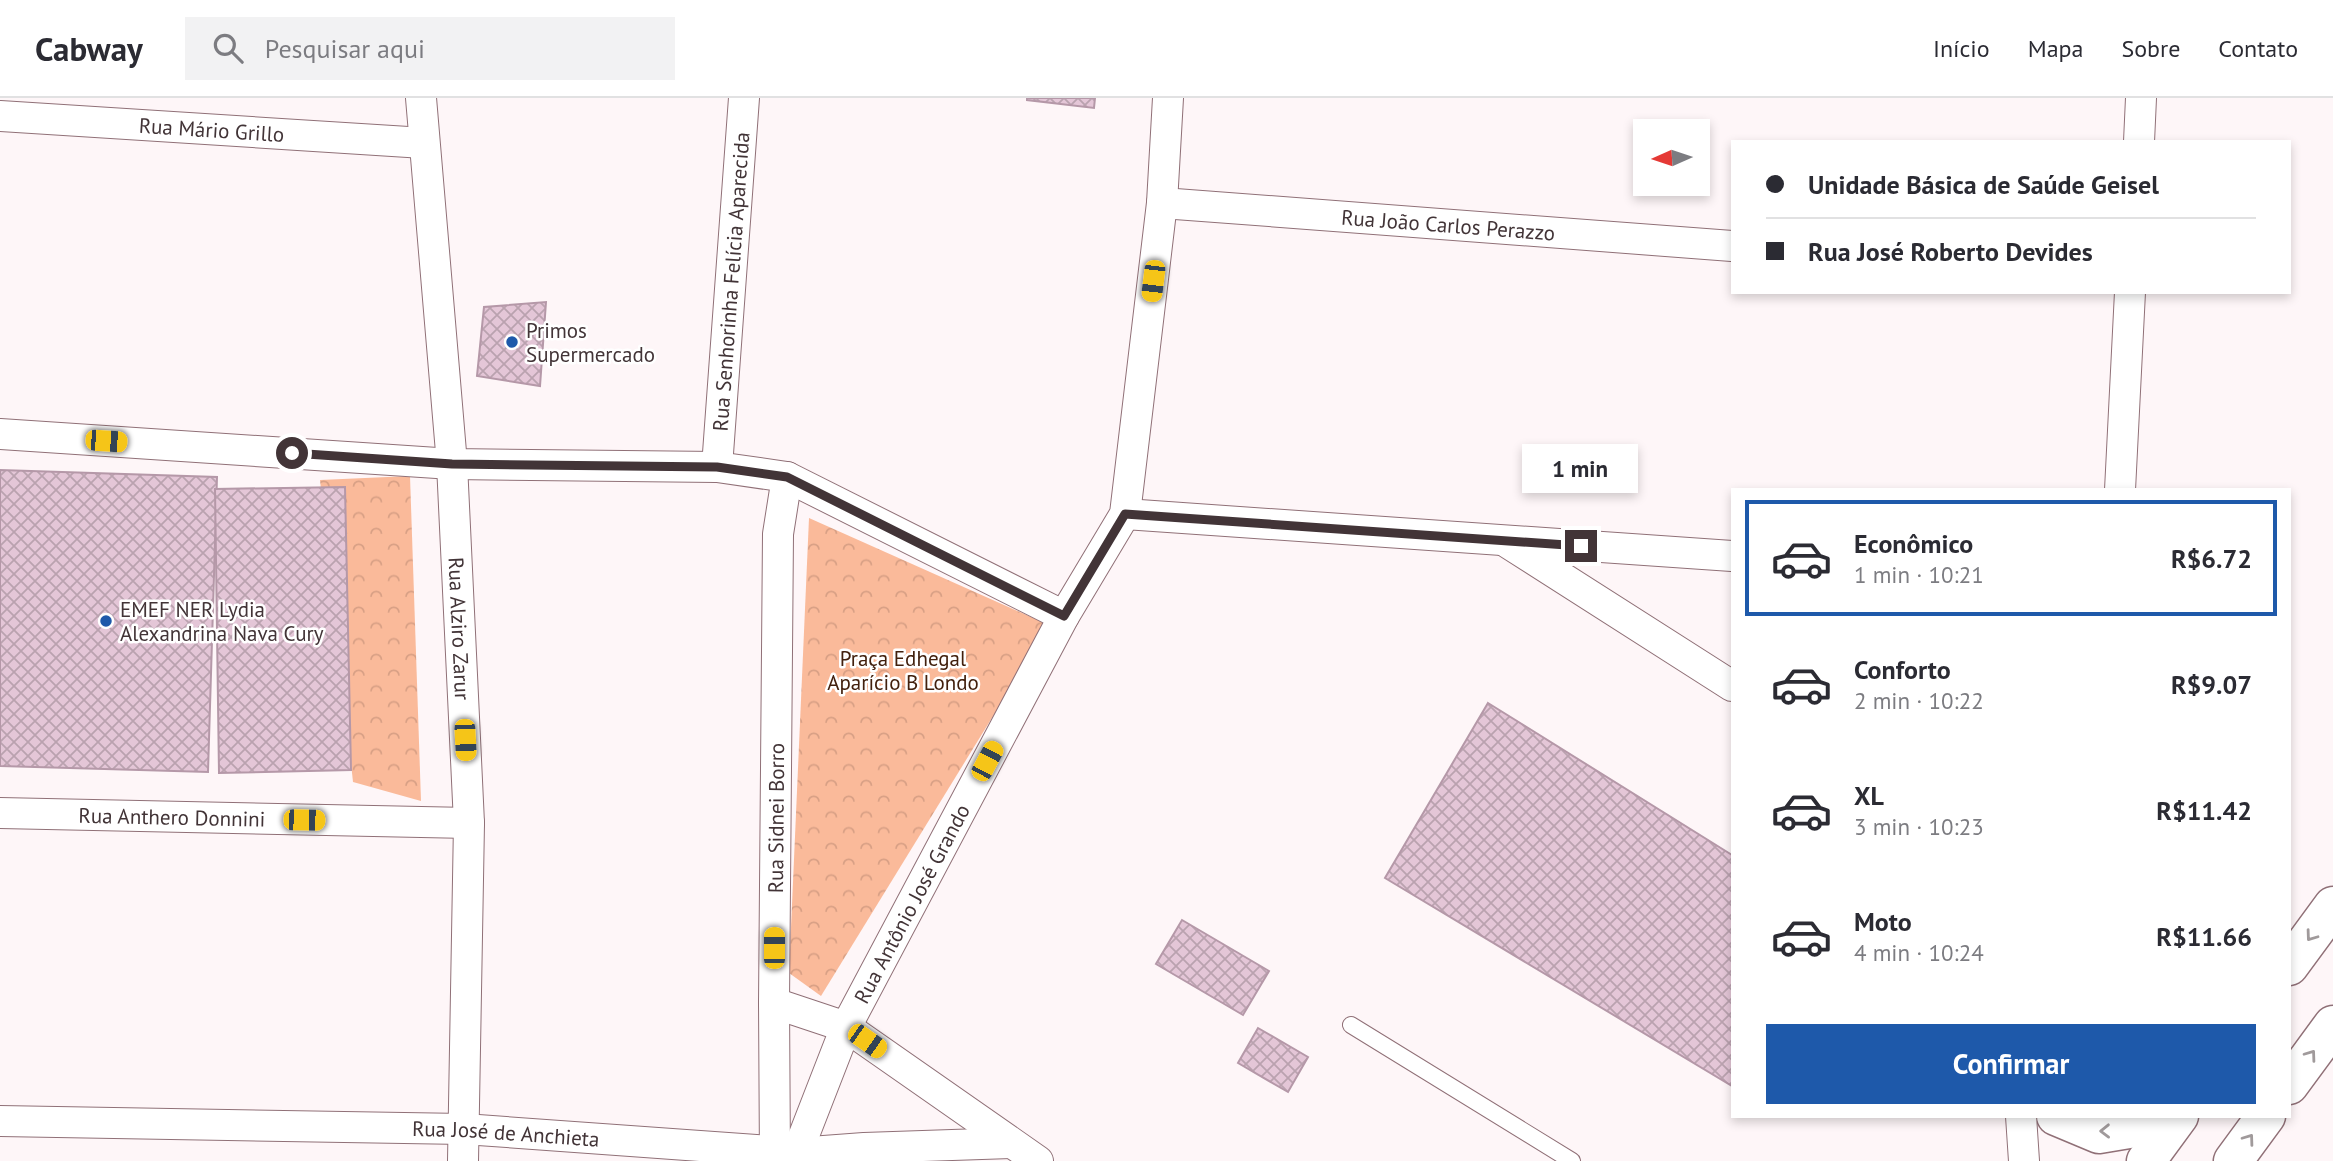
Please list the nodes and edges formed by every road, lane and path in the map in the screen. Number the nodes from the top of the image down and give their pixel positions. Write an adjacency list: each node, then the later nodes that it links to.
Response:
1 (421, 98): 7 (street, Rua Alziro Zarur)
2 (744, 98): 13 (street, Rua Senhorinha Felícia Aparecida)
3 (1168, 98): 8 (street)
4 (2141, 98): 6 (street)
5 (0, 116): 7 (street, Rua Mário Grillo)
6 (2139, 140)
7 (424, 143): 12 (street, Rua Alziro Zarur)
8 (1162, 203): 9 (street, Rua João Carlos Perazzo); 16 (street)
9 (1731, 246)
10 (2130, 294): 15 (street)
11 (0, 434): 12 (street)
12 (452, 464): 13 (street); 22 (street, Rua Alziro Zarur)
13 (717, 467): 14 (street)
14 (787, 477): 19 (street); 25 (street, Rua Sidnei Borro)
15 (2120, 488)
16 (1125, 514): 17 (street); 19 (street, Rua Antônio José Grando)
17 (1505, 541): 18 (street); 20 (street)
18 (1731, 556)
19 (1064, 616): 28 (street, Rua Antônio José Grando)
20 (1731, 685)
21 (0, 813): 22 (street, Rua Anthero Donnini)
22 (469, 823): 36 (street, Rua Alziro Zarur)
23 (2333, 906): 24 (main road, one-way to 24)
24 (2291, 963)
25 (774, 1003): 28 (street); 38 (street, Rua Sidnei Borro)
26 (1351, 1025): 41 (lane)
27 (2333, 1025): 29 (main road, one-way to 27)
28 (846, 1027): 37 (street); 38 (street, Rua Antônio José Grando)
29 (2291, 1082)
30 (2021, 1118): 42 (street)
31 (2061, 1118): 32 (main road, one-way to 31)
32 (2151, 1118)
33 (2178, 1118): 43 (main road)
34 (2265, 1118): 44 (main road, one-way to 34)
35 (0, 1121): 36 (street, Rua José de Anchieta)
36 (464, 1129): 38 (street, Rua José de Anchieta); 39 (street, Rua Alziro Zarur)
37 (1011, 1143): 38 (street, Rua José de Anchieta); 40 (street)
38 (783, 1154)
39 (463, 1161)
40 (1038, 1161)
41 (1572, 1161)
42 (2024, 1161)
43 (2146, 1161)
44 (2233, 1161)

